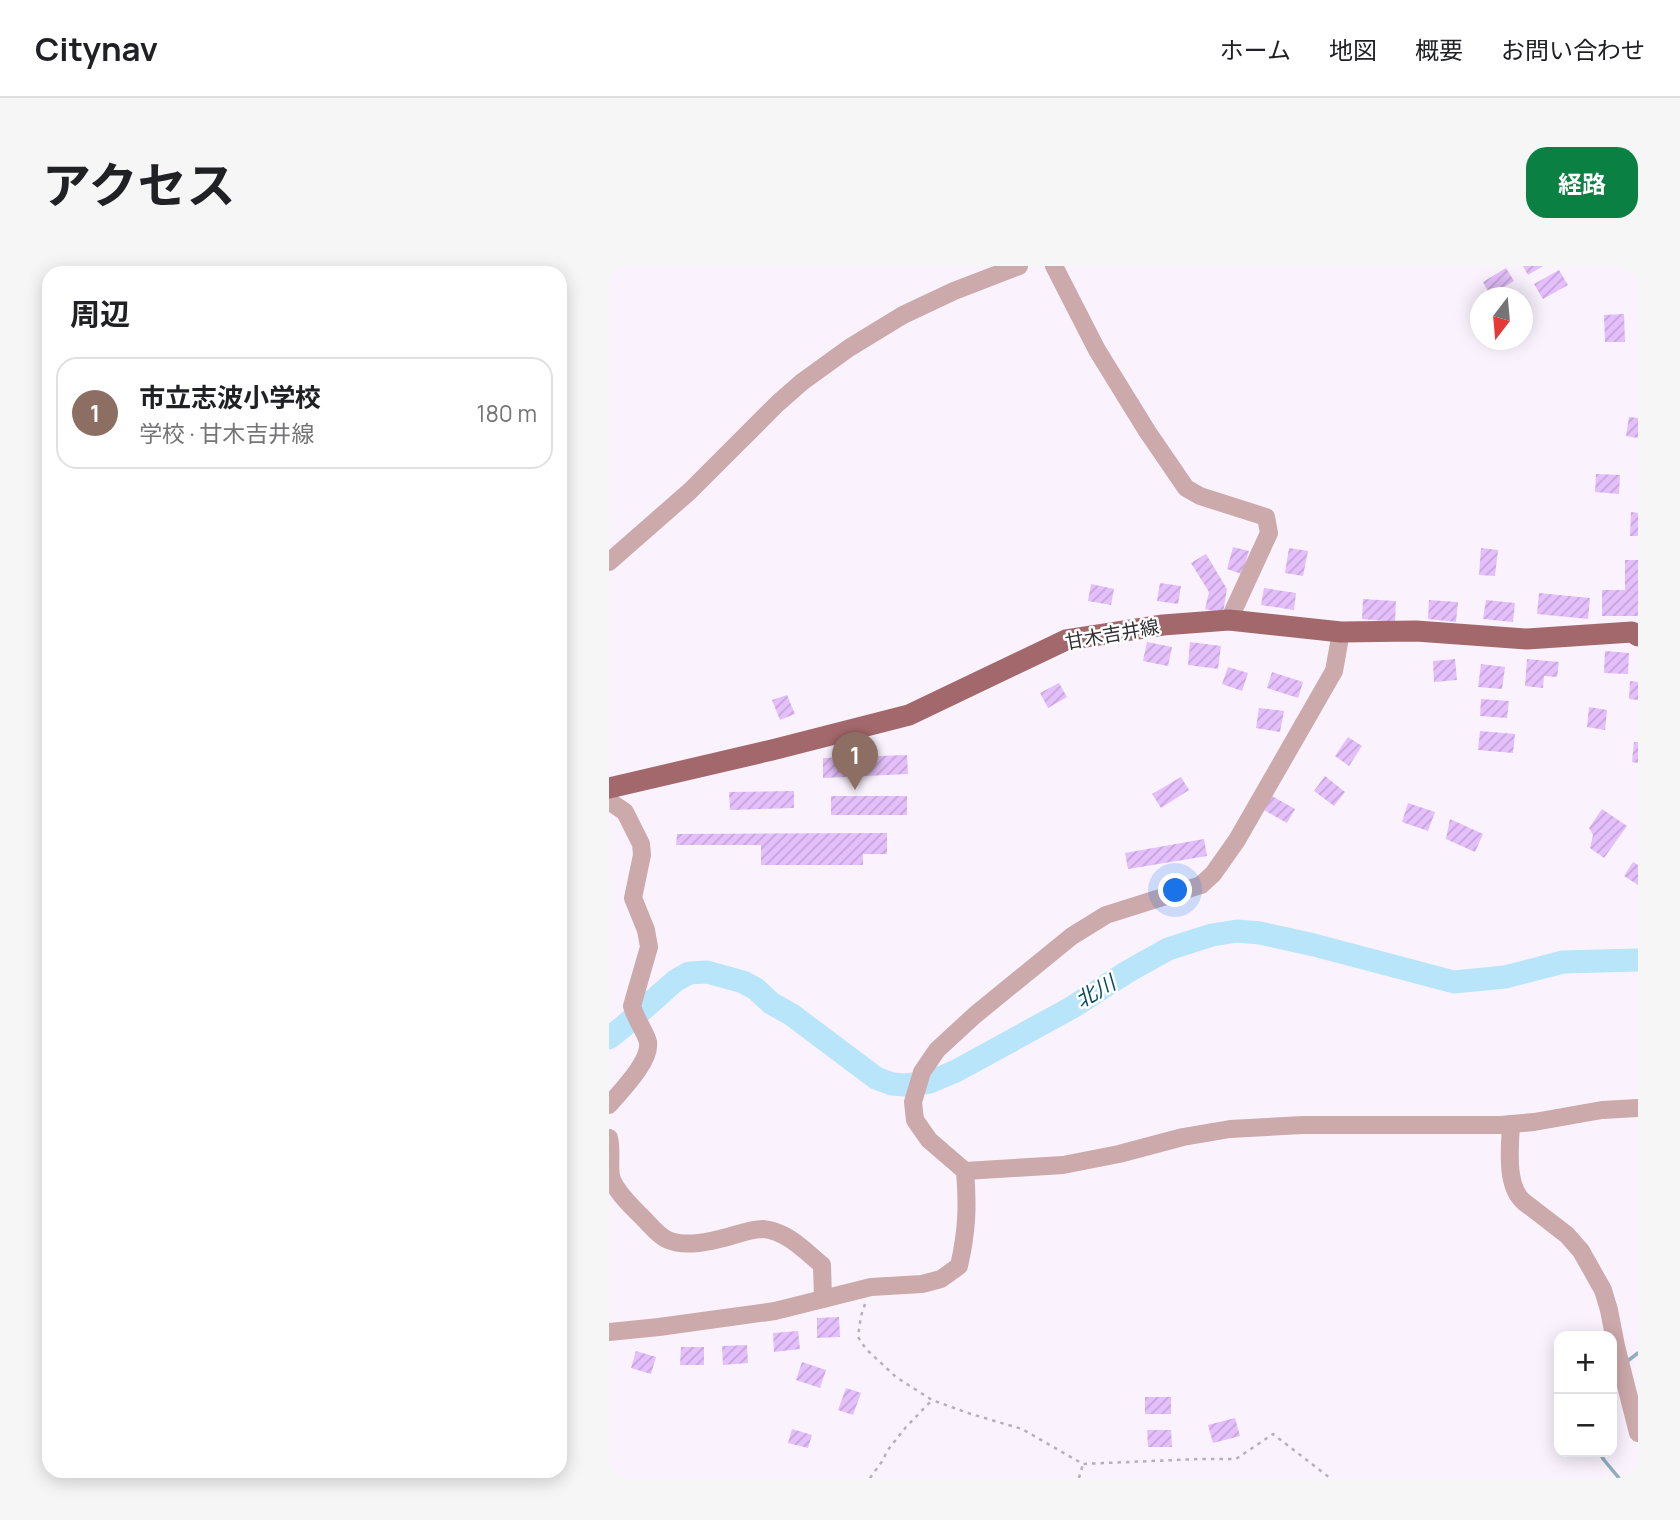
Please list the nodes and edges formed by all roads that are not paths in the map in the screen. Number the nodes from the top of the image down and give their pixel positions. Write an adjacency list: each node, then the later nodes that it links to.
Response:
1 (1019, 266): 3 (street)
2 (1054, 266): 4 (street)
3 (609, 562)
4 (1229, 620): 5 (main road, 甘木吉井線); 7 (main road, 甘木吉井線)
5 (1341, 632): 6 (main road, 甘木吉井線); 13 (street)
6 (1638, 636)
7 (609, 788)
8 (609, 801): 9 (street)
9 (609, 1105)
10 (1638, 1108): 11 (street)
11 (1511, 1124): 13 (street); 16 (street)
12 (609, 1138): 14 (street)
13 (965, 1171): 14 (street)
14 (823, 1299): 15 (street)
15 (609, 1332)
16 (1638, 1433)

